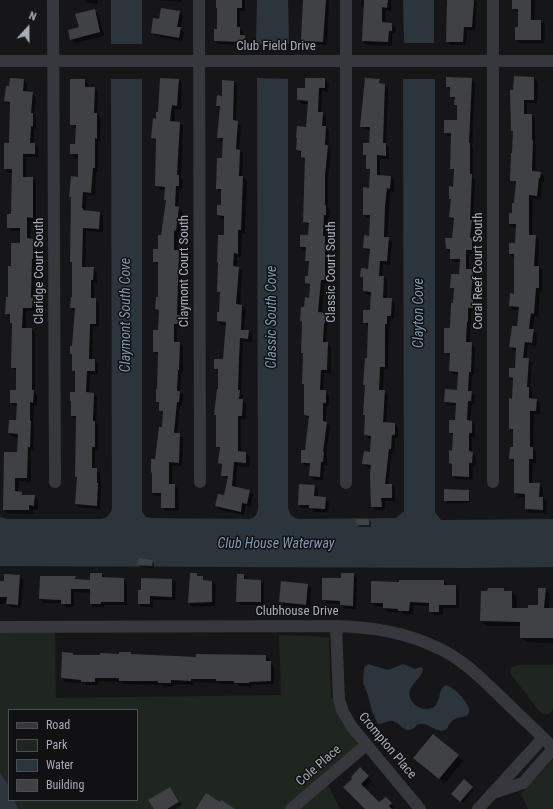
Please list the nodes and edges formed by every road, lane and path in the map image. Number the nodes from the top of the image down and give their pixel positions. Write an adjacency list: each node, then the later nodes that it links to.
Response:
1 (53, 0): 6 (street, Claridge Court South)
2 (199, 0): 7 (street, Claymont Court South)
3 (346, 0): 8 (street, Classic Court South)
4 (493, 0): 9 (street, Coral Reef Court South)
5 (0, 61): 6 (street, Club Field Drive)
6 (53, 61): 7 (street, Club Field Drive); 11 (street, Claridge Court South)
7 (199, 61): 8 (street, Club Field Drive); 12 (street, Claymont Court South)
8 (345, 61): 9 (street, Club Field Drive); 14 (street, Classic Court South)
9 (493, 61): 10 (street, Club Field Drive); 13 (street, Coral Reef Court South)
10 (553, 61)
11 (55, 482)
12 (200, 482)
13 (493, 482)
14 (346, 483)
15 (0, 626): 16 (street, Clubhouse Drive)
16 (336, 626): 17 (street, Clubhouse Drive); 18 (street, Crompton Place)
17 (543, 738): 19 (street, Clubhouse Drive); 20 (street)
18 (366, 745): 21 (street, Cole Place); 22 (street, Crompton Place)
19 (553, 748): 20 (street)
20 (491, 793): 23 (street)
21 (291, 809)
22 (420, 809)
23 (478, 809)

